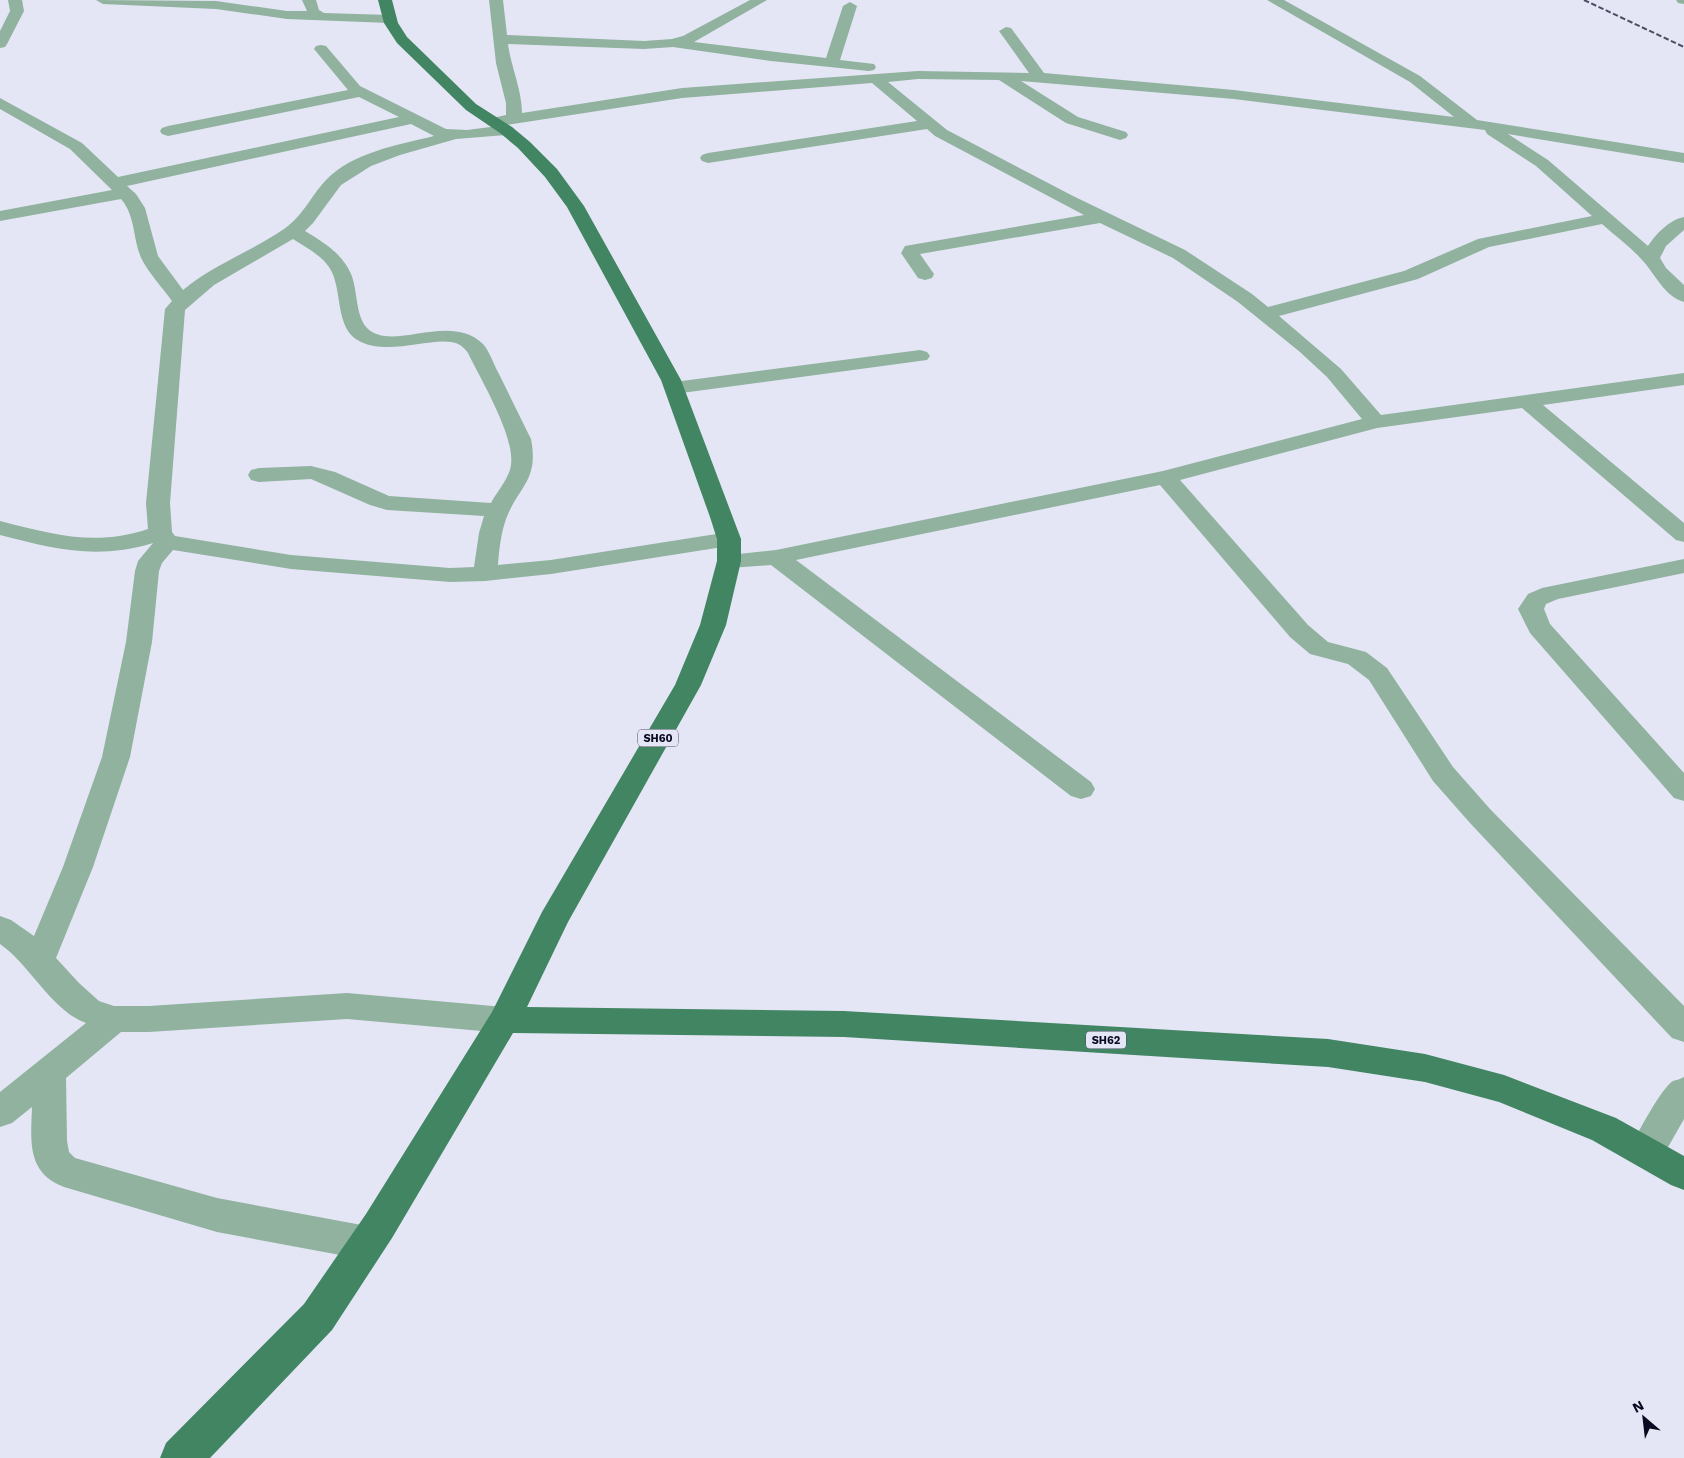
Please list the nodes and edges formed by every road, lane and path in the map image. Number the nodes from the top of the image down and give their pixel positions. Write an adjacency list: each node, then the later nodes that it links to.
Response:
1 (9, 0): 8 (street)
2 (15, 0): 15 (street)
3 (103, 0): 11 (street)
4 (309, 0): 11 (street)
5 (496, 0): 13 (street)
6 (760, 0): 14 (street)
7 (1274, 0): 25 (street)
8 (0, 1)
9 (850, 6): 17 (street)
10 (387, 9): 11 (street); 26 (main road)
11 (315, 15)
12 (1006, 31): 20 (street)
13 (501, 39): 14 (street); 26 (street)
14 (672, 43): 17 (street)
15 (0, 44)
16 (322, 49): 22 (street)
17 (832, 63): 18 (street)
18 (918, 75): 19 (street); 21 (street)
19 (1002, 75): 20 (street); 30 (street)
20 (1040, 78): 25 (street)
21 (876, 80): 26 (street); 27 (street)
22 (362, 92): 24 (street); 28 (street)
23 (0, 103): 33 (street)
24 (413, 119): 29 (street); 33 (street)
25 (1476, 123): 32 (street); 36 (street)
26 (505, 124): 29 (street); 46 (main road)
27 (930, 124): 31 (street); 35 (street)
28 (168, 131)
29 (454, 135): 38 (street)
30 (1120, 135)
31 (708, 158)
32 (1684, 158)
33 (120, 188): 34 (street); 42 (street)
34 (0, 216)
35 (1102, 217): 40 (street); 43 (street)
36 (1606, 218): 39 (street); 43 (street)
37 (1684, 222): 39 (street)
38 (293, 231): 42 (street); 51 (street)
39 (1651, 258): 41 (street)
40 (925, 274)
41 (1684, 296)
42 (182, 301): 54 (street)
43 (1265, 314): 48 (street)
44 (920, 356): 46 (street)
45 (1684, 379): 47 (street)
46 (674, 388): 55 (main road)
47 (1526, 401): 48 (street); 53 (street)
48 (1376, 422): 50 (street)
49 (259, 475): 51 (street)
50 (1165, 477): 56 (street); 65 (street)
51 (498, 510): 58 (street)
52 (0, 528): 54 (street)
53 (1684, 535)
54 (164, 537): 58 (street); 62 (street)
55 (729, 550): 56 (street); 58 (street); 64 (main road, SH60)
56 (776, 556): 59 (street)
57 (1684, 566): 60 (street)
58 (485, 574)
59 (1081, 788)
60 (1684, 791)
61 (0, 928): 62 (street)
62 (40, 960): 63 (street)
63 (114, 1019): 64 (street); 66 (street)
64 (504, 1020): 69 (main road, SH62); 71 (main road, SH60)
65 (1684, 1028)
66 (49, 1073): 68 (street); 71 (street)
67 (1684, 1092): 69 (street)
68 (0, 1112)
69 (1646, 1152): 70 (main road, SH62)
70 (1684, 1174)
71 (368, 1243): 72 (main road, SH60)
72 (182, 1457)

